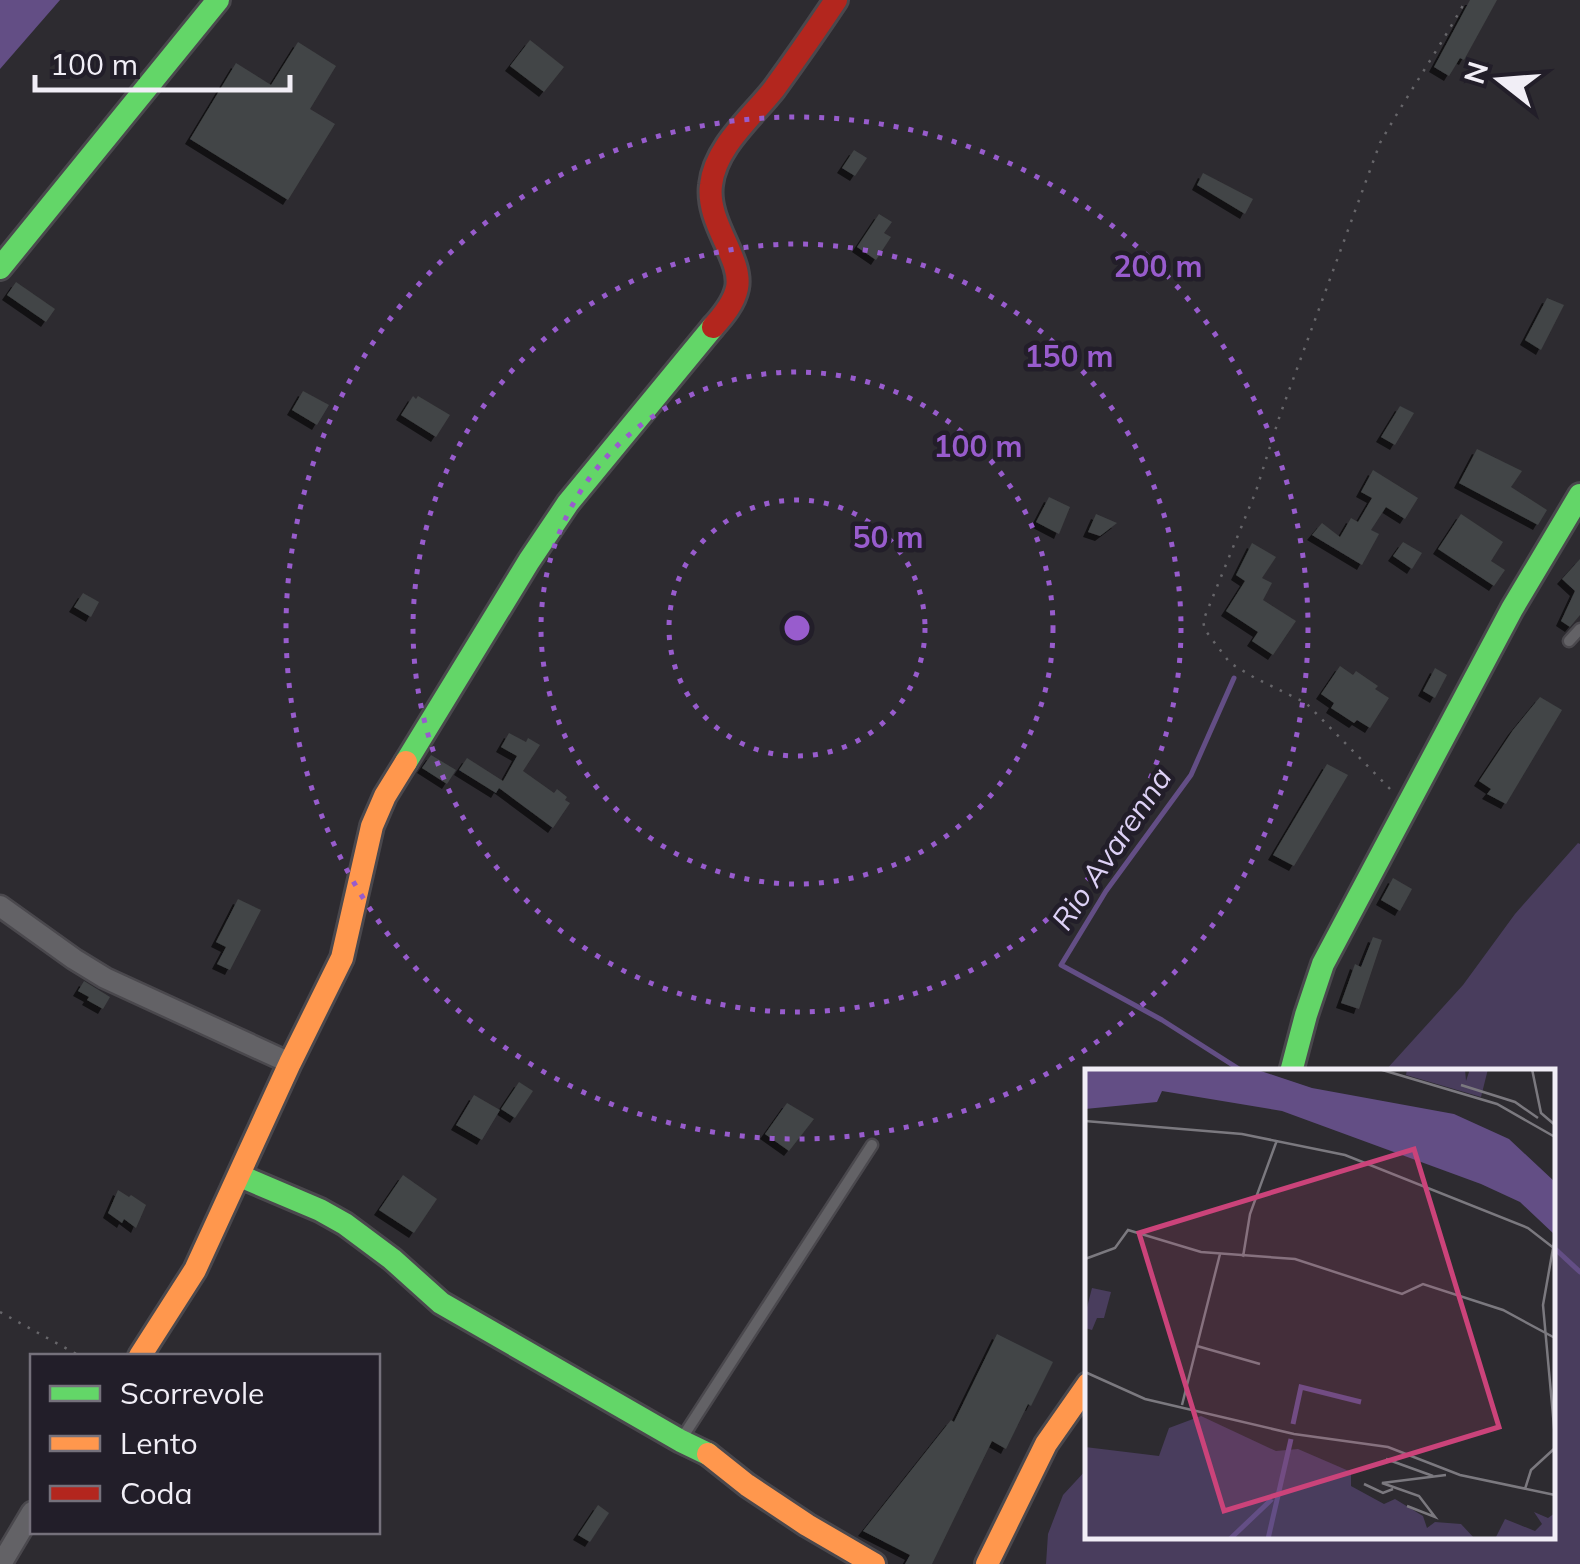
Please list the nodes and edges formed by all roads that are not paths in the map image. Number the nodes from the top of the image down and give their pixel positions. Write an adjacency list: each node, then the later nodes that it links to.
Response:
1 (218, 0): 3 (street)
2 (836, 0): 8 (street)
3 (0, 268)
4 (1580, 495): 9 (street)
5 (1580, 630): 6 (lane)
6 (1569, 641)
7 (0, 906): 8 (street)
8 (290, 1062): 11 (street)
9 (1292, 1069)
10 (872, 1145): 14 (lane)
11 (240, 1176): 12 (street); 14 (street)
12 (141, 1354)
13 (1085, 1388): 18 (street)
14 (680, 1441): 17 (street)
15 (30, 1515): 16 (street)
16 (1, 1564)
17 (874, 1564)
18 (987, 1564)

